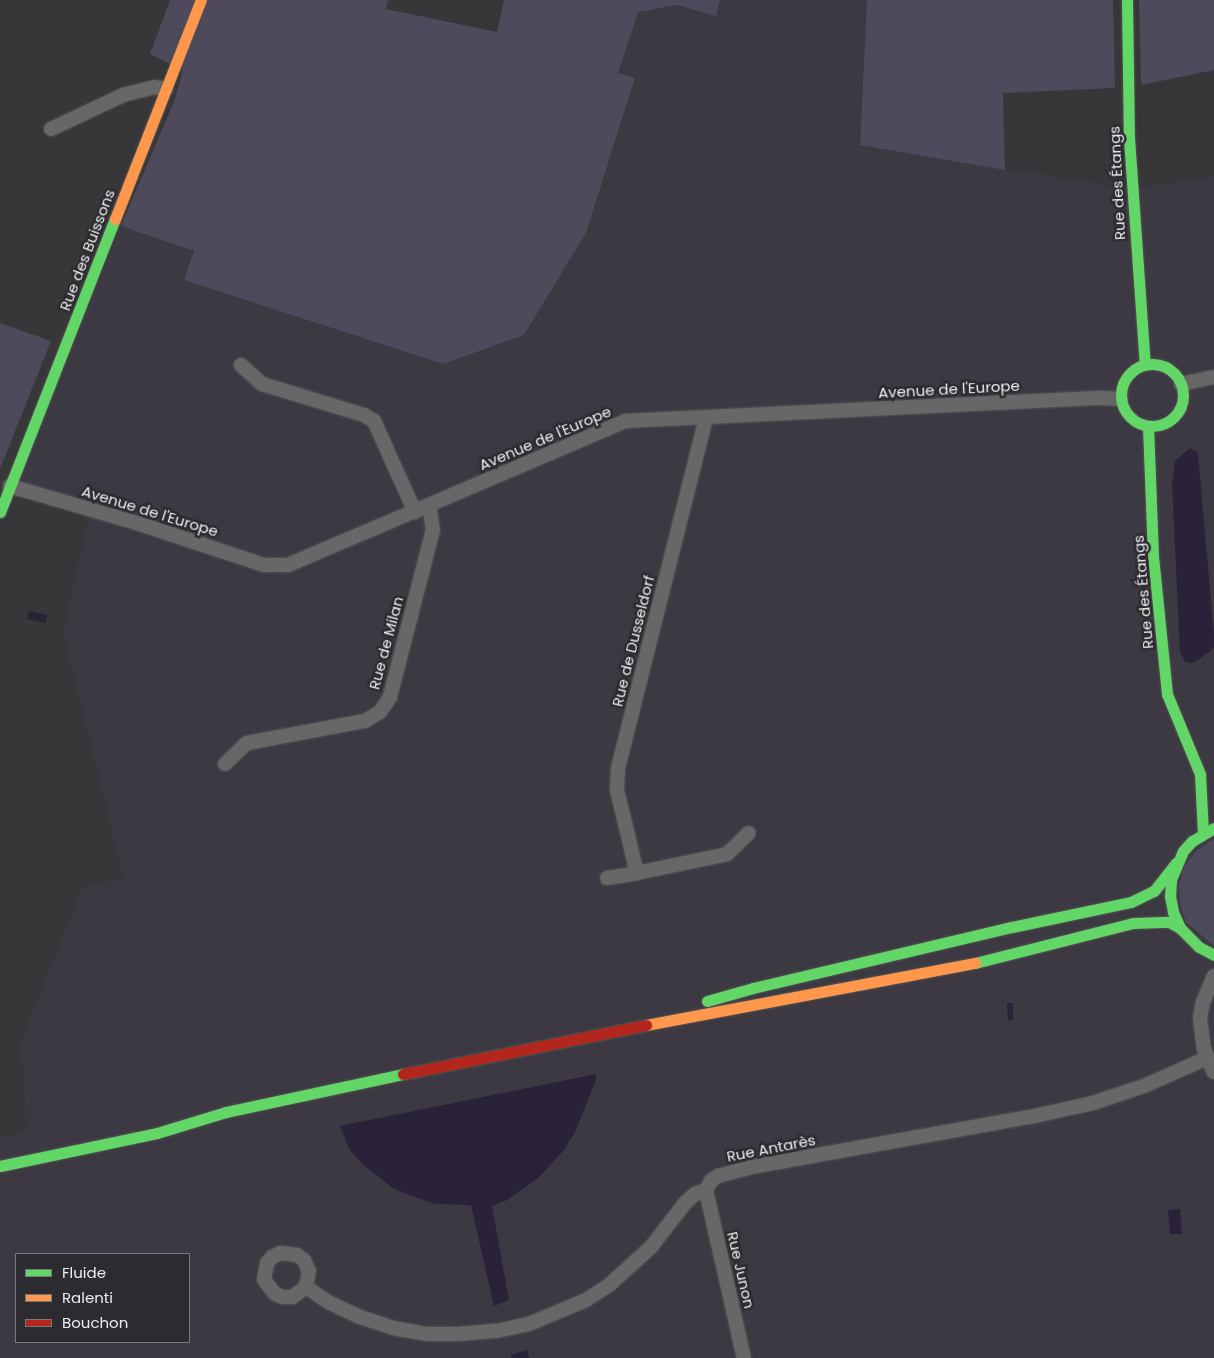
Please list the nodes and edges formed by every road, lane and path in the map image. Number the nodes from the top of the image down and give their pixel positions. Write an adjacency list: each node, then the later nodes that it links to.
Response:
1 (201, 0): 3 (main road, Rue des Buissons)
2 (1127, 0): 5 (main road, Rue des Étangs)
3 (166, 89): 4 (street); 12 (main road, Rue des Buissons)
4 (51, 129)
5 (1145, 364): 8 (main road); 9 (main road)
6 (241, 365): 15 (street)
7 (1214, 377): 8 (street)
8 (1181, 384): 11 (main road)
9 (1121, 399): 10 (street, Avenue de l'Europe); 11 (main road)
10 (706, 418): 13 (street, Avenue de l'Europe); 23 (street, Rue de Dusseldorf)
11 (1148, 426): 16 (main road, Rue des Étangs)
12 (10, 486): 14 (main road, Rue des Buissons); 15 (street, Avenue de l'Europe)
13 (429, 506): 15 (street, Avenue de l'Europe); 17 (street, Rue de Milan)
14 (0, 512)
15 (415, 512)
16 (1191, 750): 18 (main road, Rue des Étangs); 21 (main road, Rue des Étangs)
17 (225, 764)
18 (1214, 781)
19 (1214, 828): 21 (main road)
20 (749, 833): 23 (street)
21 (1203, 833): 22 (main road)
22 (1176, 863): 25 (main road); 28 (main road)
23 (636, 873): 24 (street)
24 (608, 878)
25 (1180, 928): 26 (main road); 28 (main road)
26 (1214, 955)
27 (1214, 976): 29 (street)
28 (606, 1031): 31 (main road)
29 (1207, 1058): 30 (street); 34 (street, Rue Antarès)
30 (1214, 1072)
31 (226, 1112): 32 (main road); 33 (main road)
32 (143, 1123)
33 (0, 1166)
34 (706, 1190): 35 (street, Rue Antarès); 36 (street, Rue Junon)
35 (306, 1287)
36 (744, 1358)

